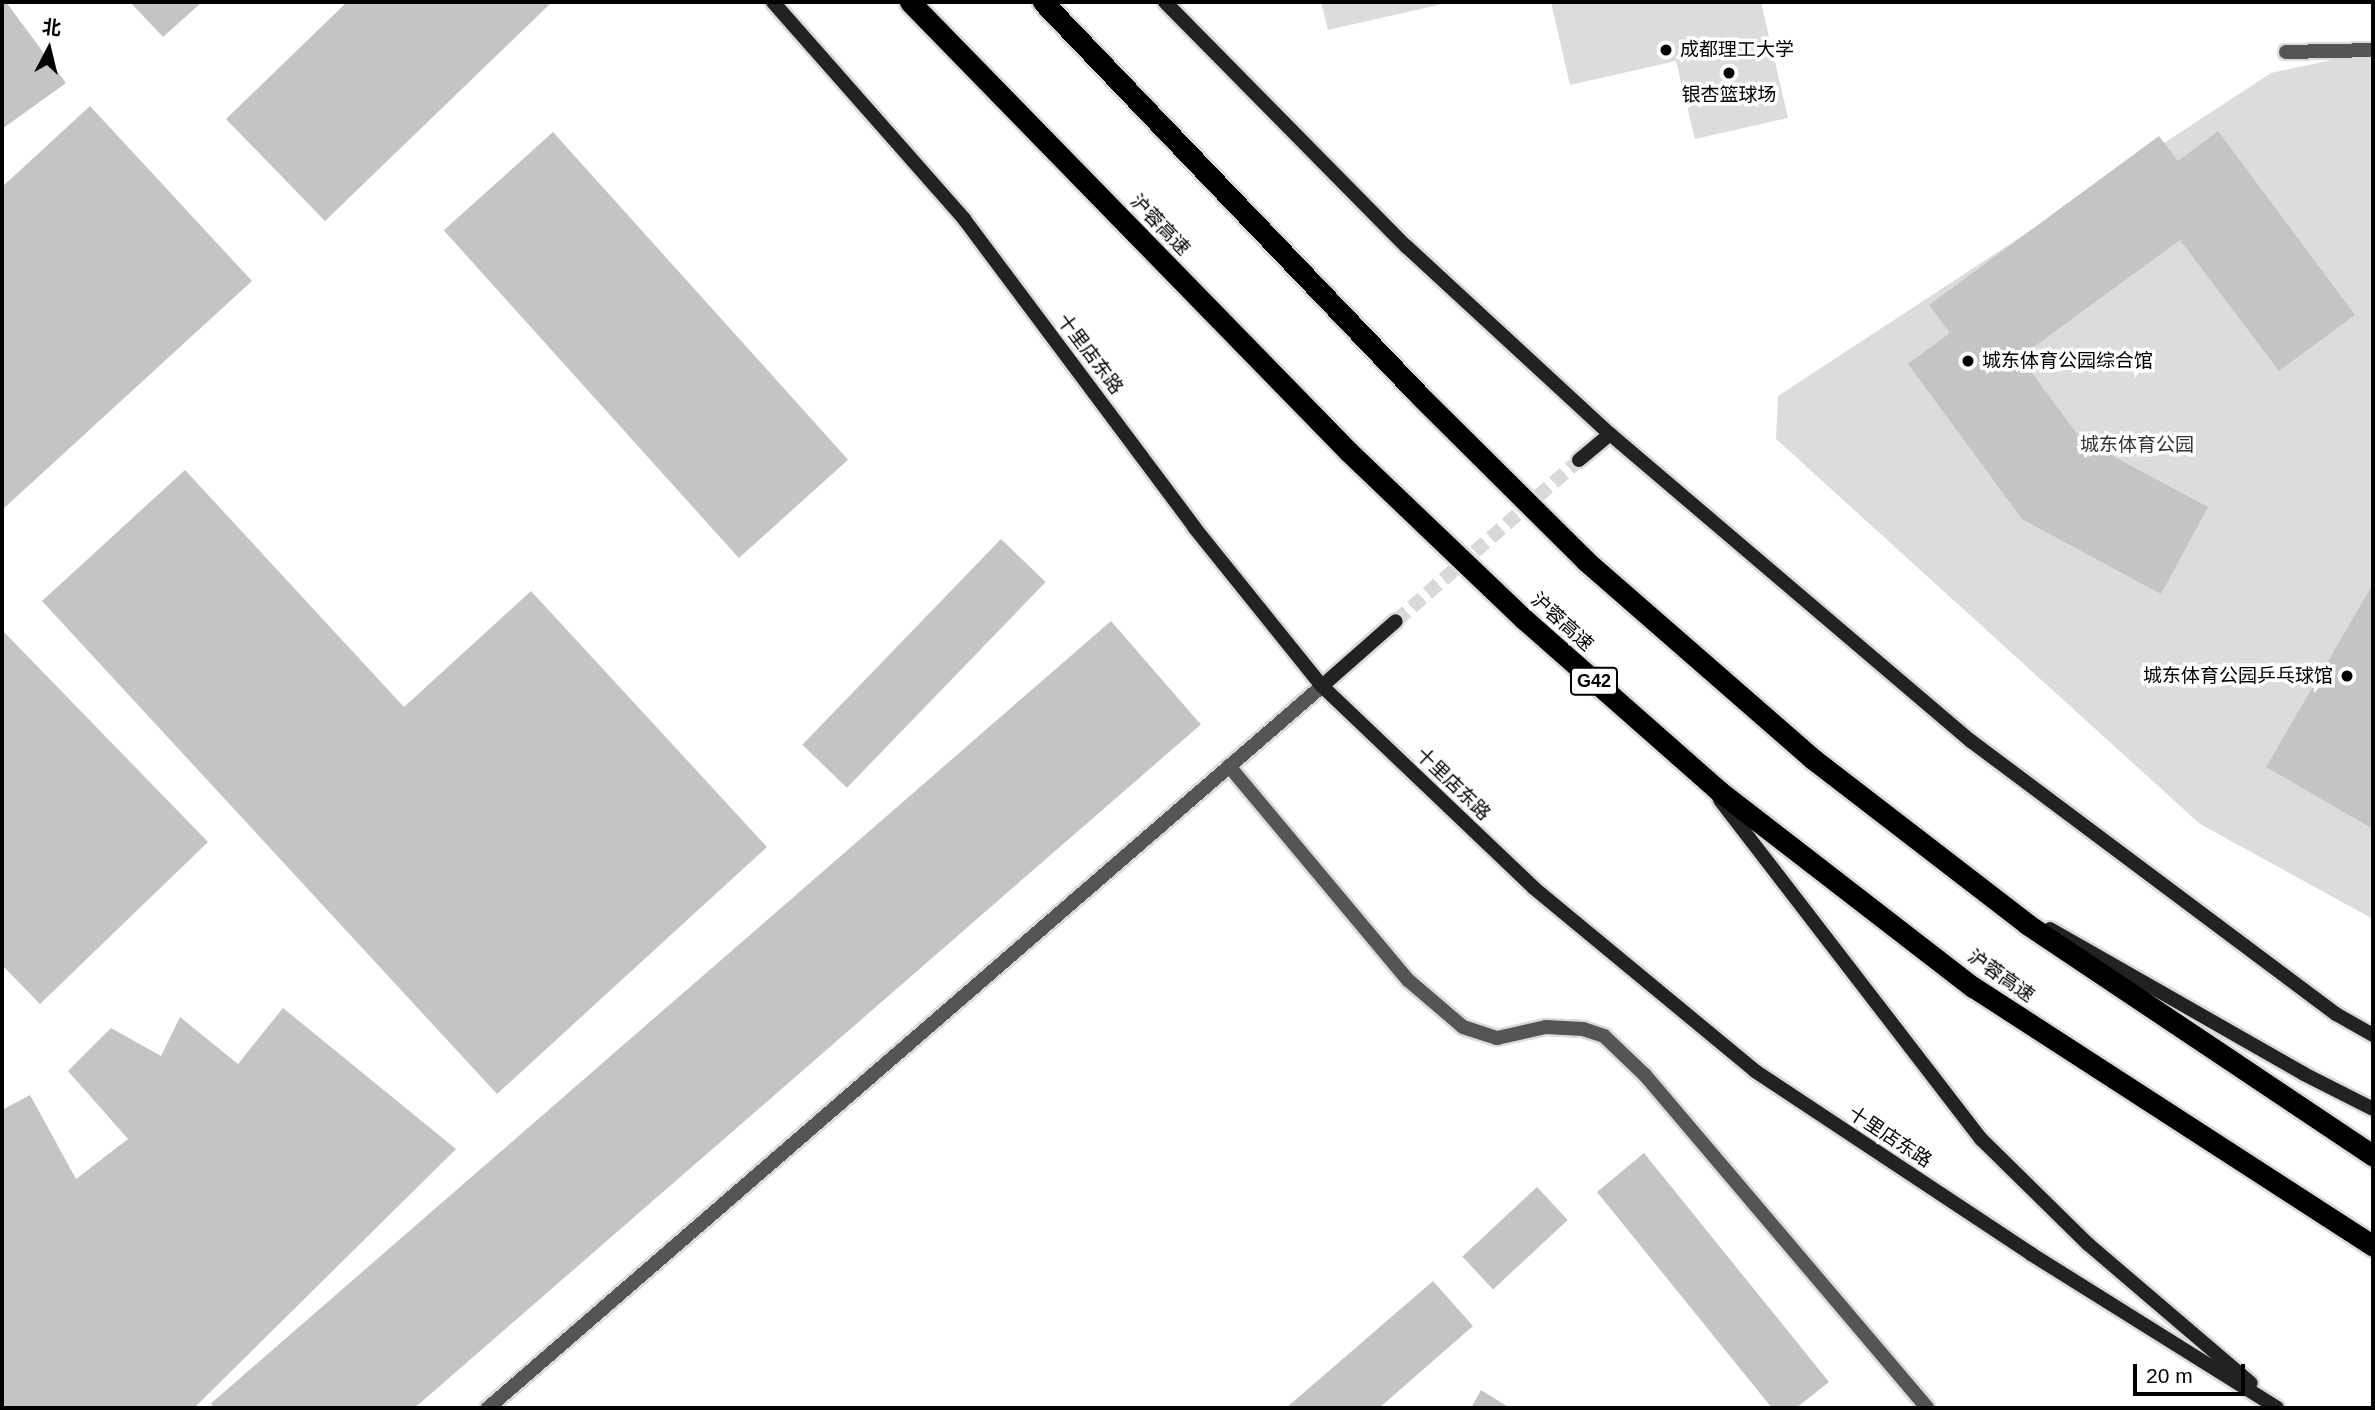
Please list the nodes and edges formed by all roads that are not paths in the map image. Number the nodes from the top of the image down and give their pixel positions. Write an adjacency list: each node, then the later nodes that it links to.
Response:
1 (773, 2): 10 (street, 十里店东路)
2 (910, 2): 12 (highway, 沪蓉高速 / G42)
3 (1043, 2): 13 (highway)
4 (1166, 2): 7 (street)
5 (2373, 50): 6 (street)
6 (2286, 52)
7 (1610, 434): 8 (street); 14 (street)
8 (1579, 460)
9 (1396, 621): 10 (street)
10 (1322, 686): 11 (street); 20 (street, 十里店东路)
11 (1229, 766): 18 (street); 19 (street)
12 (1703, 777): 17 (highway, 沪蓉高速 / G42); 20 (street)
13 (1981, 889): 15 (street); 16 (highway)
14 (2373, 1035)
15 (2373, 1108)
16 (2373, 1156)
17 (2373, 1246)
18 (488, 1408)
19 (1927, 1408)
20 (2279, 1408)

